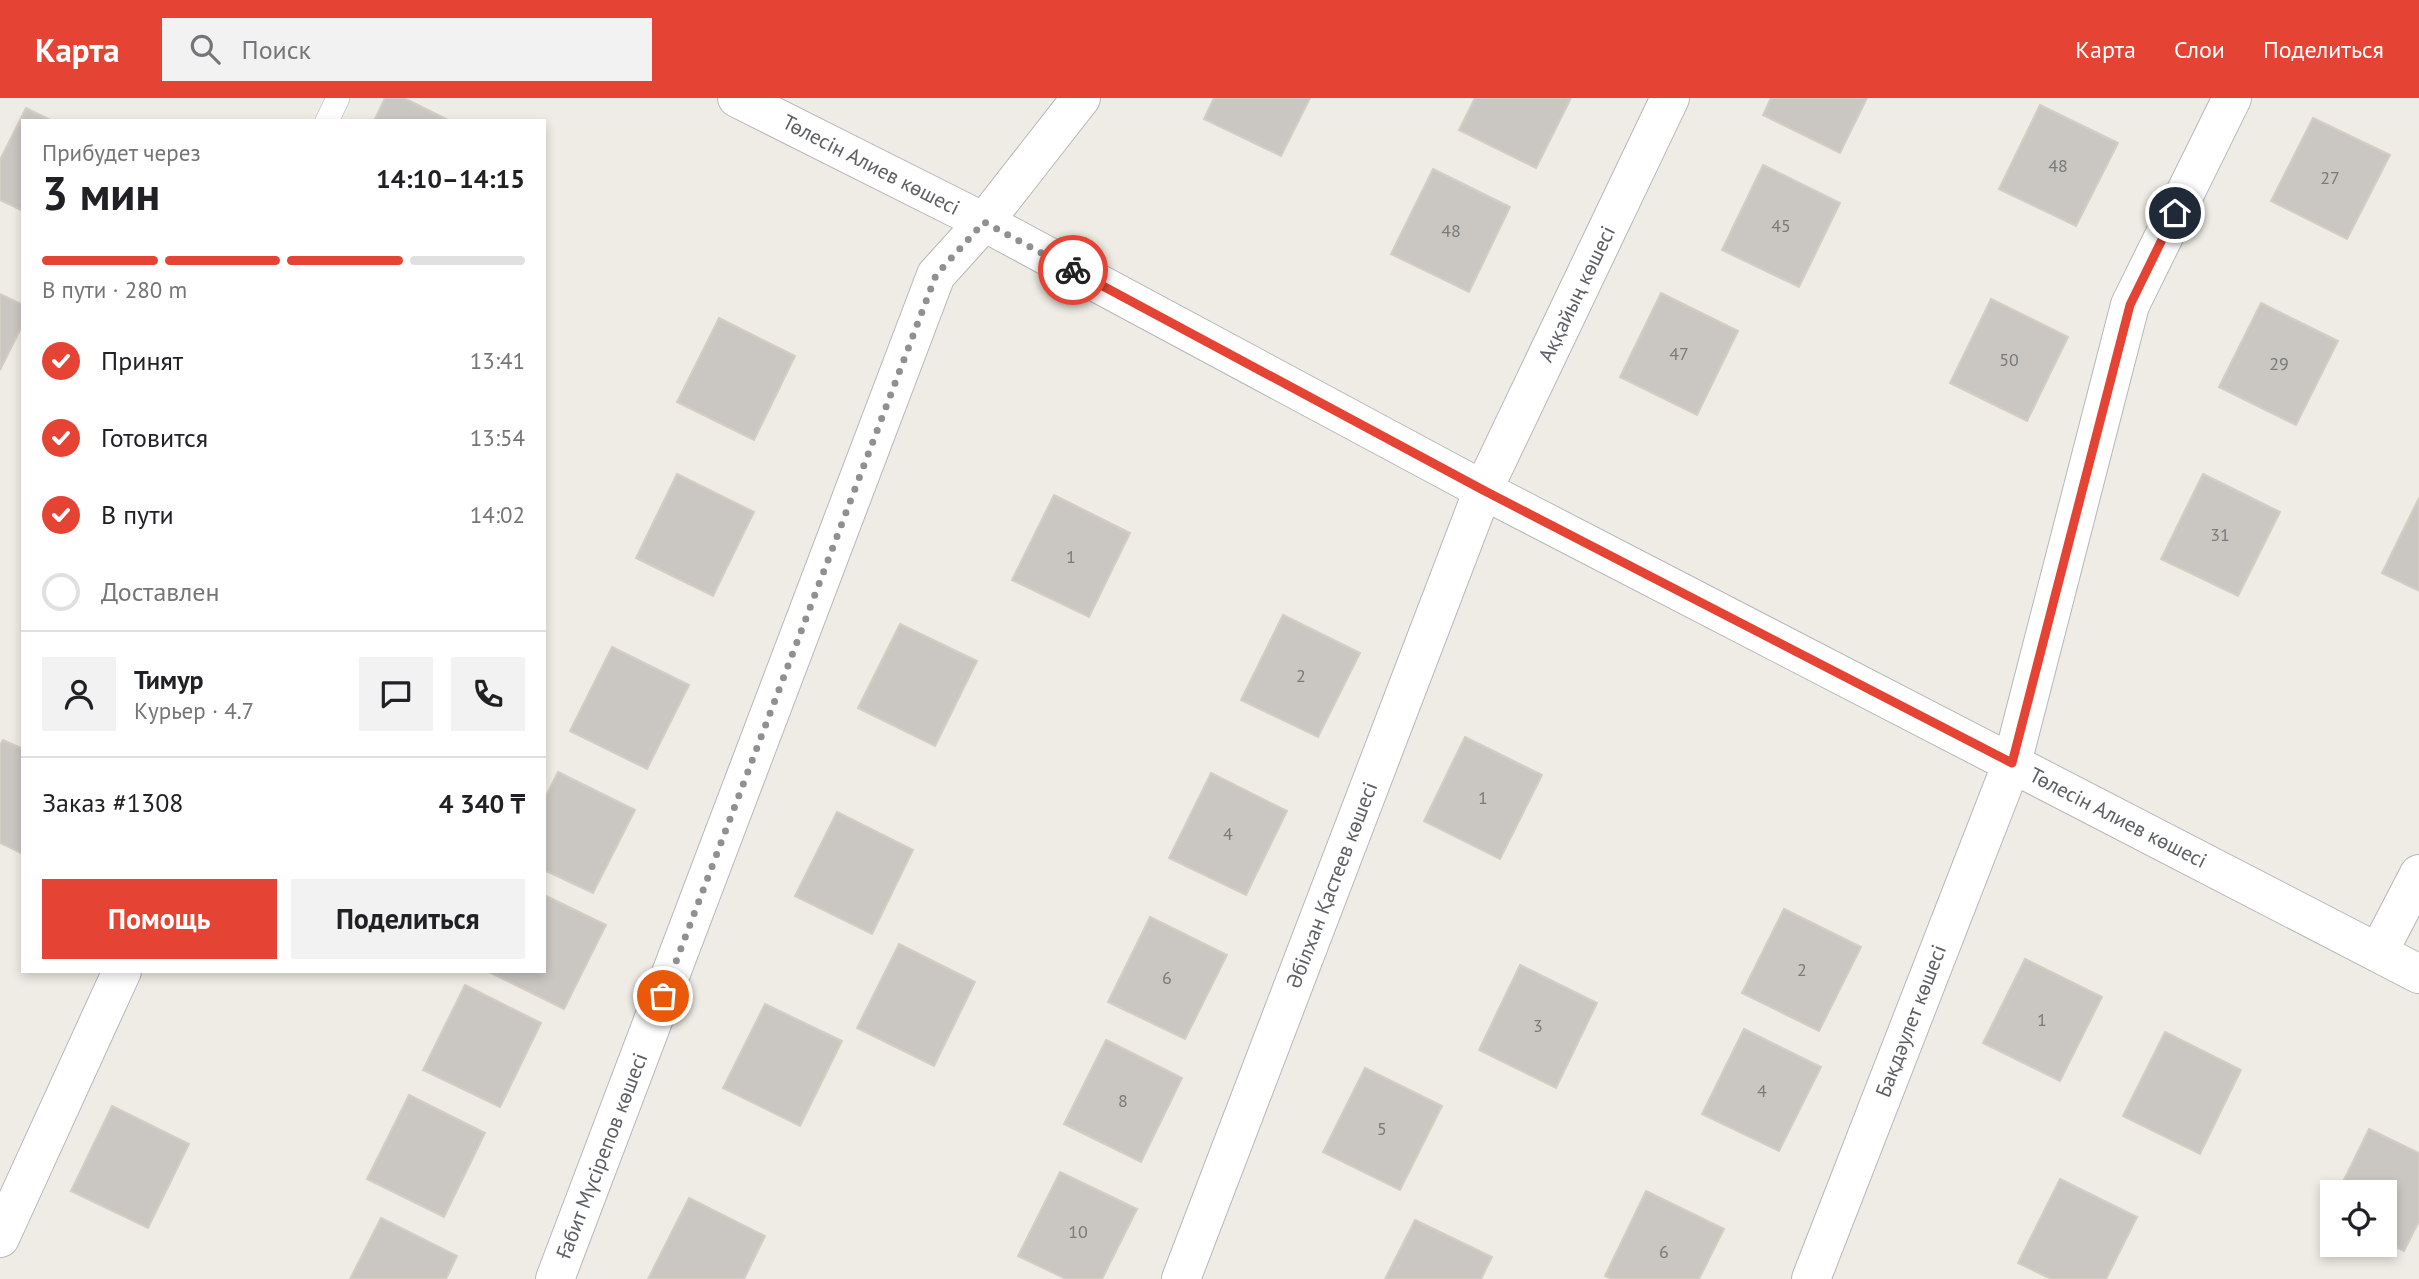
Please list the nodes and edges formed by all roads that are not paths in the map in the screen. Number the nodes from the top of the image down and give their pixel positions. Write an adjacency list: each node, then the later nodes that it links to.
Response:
1 (338, 98): 6 (lane)
2 (737, 98): 7 (street, Төлесін Алиев көшесі)
3 (1081, 98): 7 (street, Ғабит Мүсірепов көшесi)
4 (1670, 98): 8 (street, Аққайың көшесі)
5 (2232, 98): 9 (street, Бақдәулет көшесi)
6 (328, 119)
7 (984, 222): 8 (street, Төлесін Алиев көшесі); 15 (street, Ғабит Мүсірепов көшесi)
8 (1483, 490): 9 (street, Төлесін Алиев көшесі); 16 (street, Әбілхан Қастеев көшесi)
9 (2012, 763): 11 (street, Төлесін Алиев көшесі); 17 (street, Бақдәулет көшесi)
10 (2419, 874): 11 (street)
11 (2378, 953): 13 (street, Төлесін Алиев көшесі)
12 (121, 973): 14 (street)
13 (2419, 974)
14 (0, 1238)
15 (555, 1279)
16 (1181, 1279)
17 (1811, 1279)

